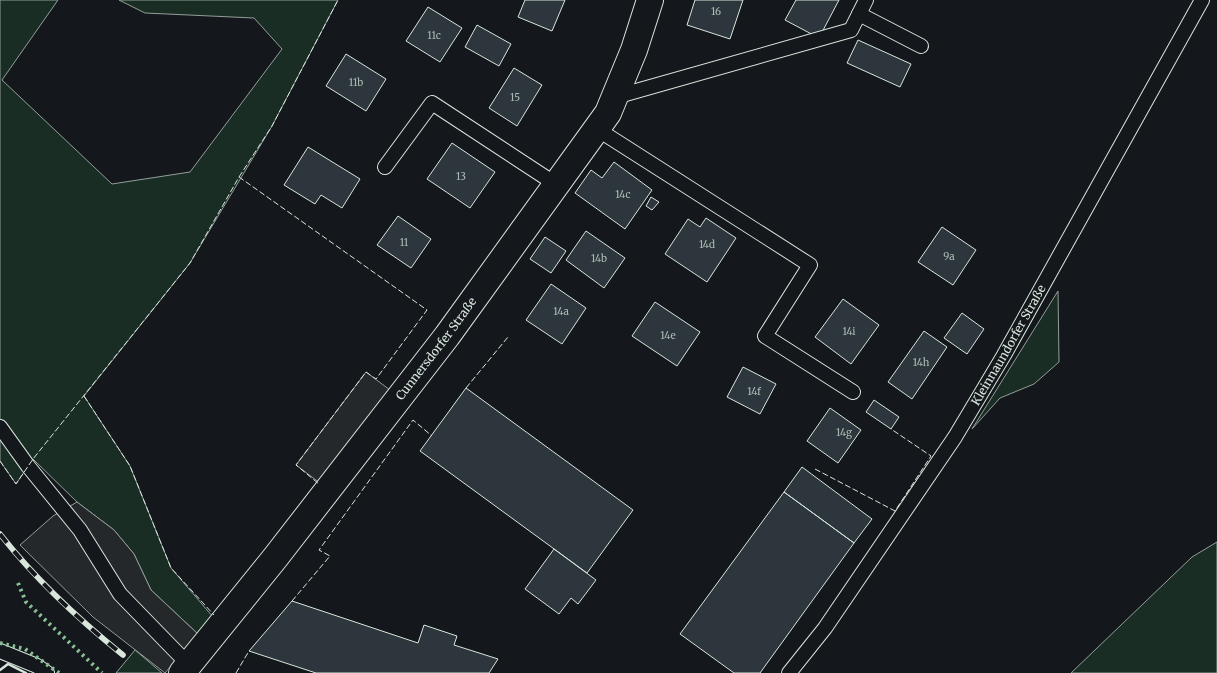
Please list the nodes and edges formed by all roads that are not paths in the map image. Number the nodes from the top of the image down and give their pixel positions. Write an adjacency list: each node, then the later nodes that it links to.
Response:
1 (650, 0): 6 (street, Cunnersdorfer Straße)
2 (866, 0): 4 (lane)
3 (1202, 0): 15 (lane, Kleinnaundorfer Straße)
4 (859, 14): 5 (lane); 6 (lane)
5 (920, 46)
6 (615, 96): 7 (street, Cunnersdorfer Straße)
7 (597, 129): 9 (street, Cunnersdorfer Straße); 10 (lane)
8 (385, 167): 9 (lane)
9 (557, 184): 13 (street, Cunnersdorfer Straße)
10 (854, 392)
11 (0, 427): 13 (lane)
12 (0, 652): 14 (lane)
13 (185, 669)
14 (47, 673)
15 (789, 673)

